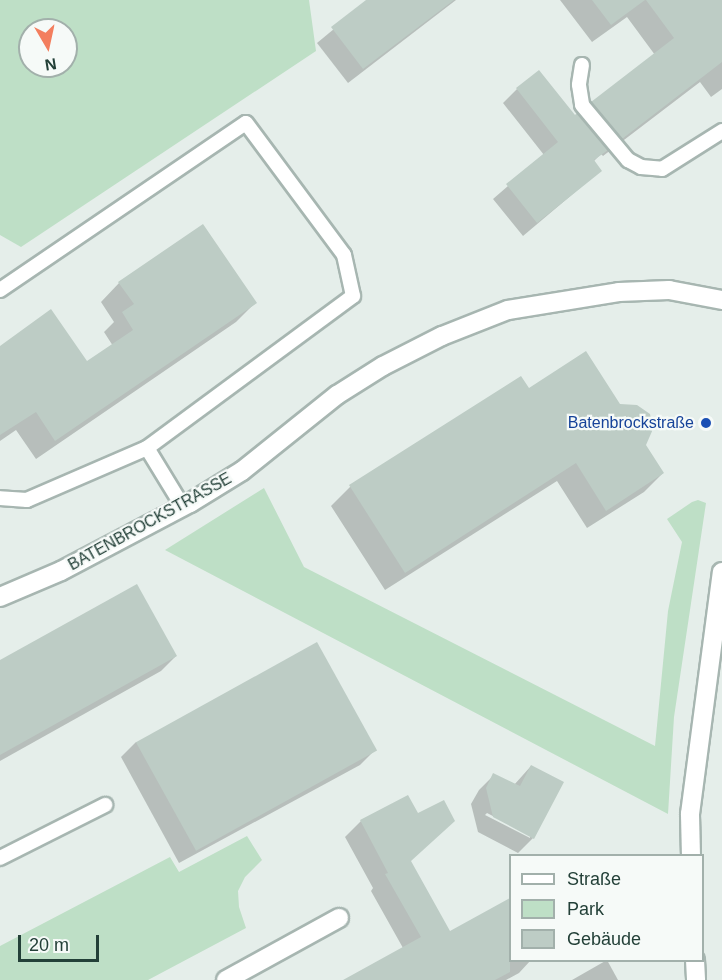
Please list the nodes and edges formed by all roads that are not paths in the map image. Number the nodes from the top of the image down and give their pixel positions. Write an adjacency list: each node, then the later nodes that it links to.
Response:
1 (582, 65): 2 (lane)
2 (722, 131)
3 (0, 290): 5 (lane)
4 (722, 300): 7 (street, BATENBROCKSTRASSE)
5 (147, 448): 6 (lane); 7 (lane)
6 (0, 498)
7 (183, 507): 9 (street, BATENBROCKSTRASSE)
8 (722, 572): 11 (street)
9 (0, 597)
10 (105, 805): 12 (lane)
11 (691, 854)
12 (0, 858)
13 (339, 918): 15 (street)
14 (695, 962): 16 (street)
15 (226, 980)
16 (696, 980)

